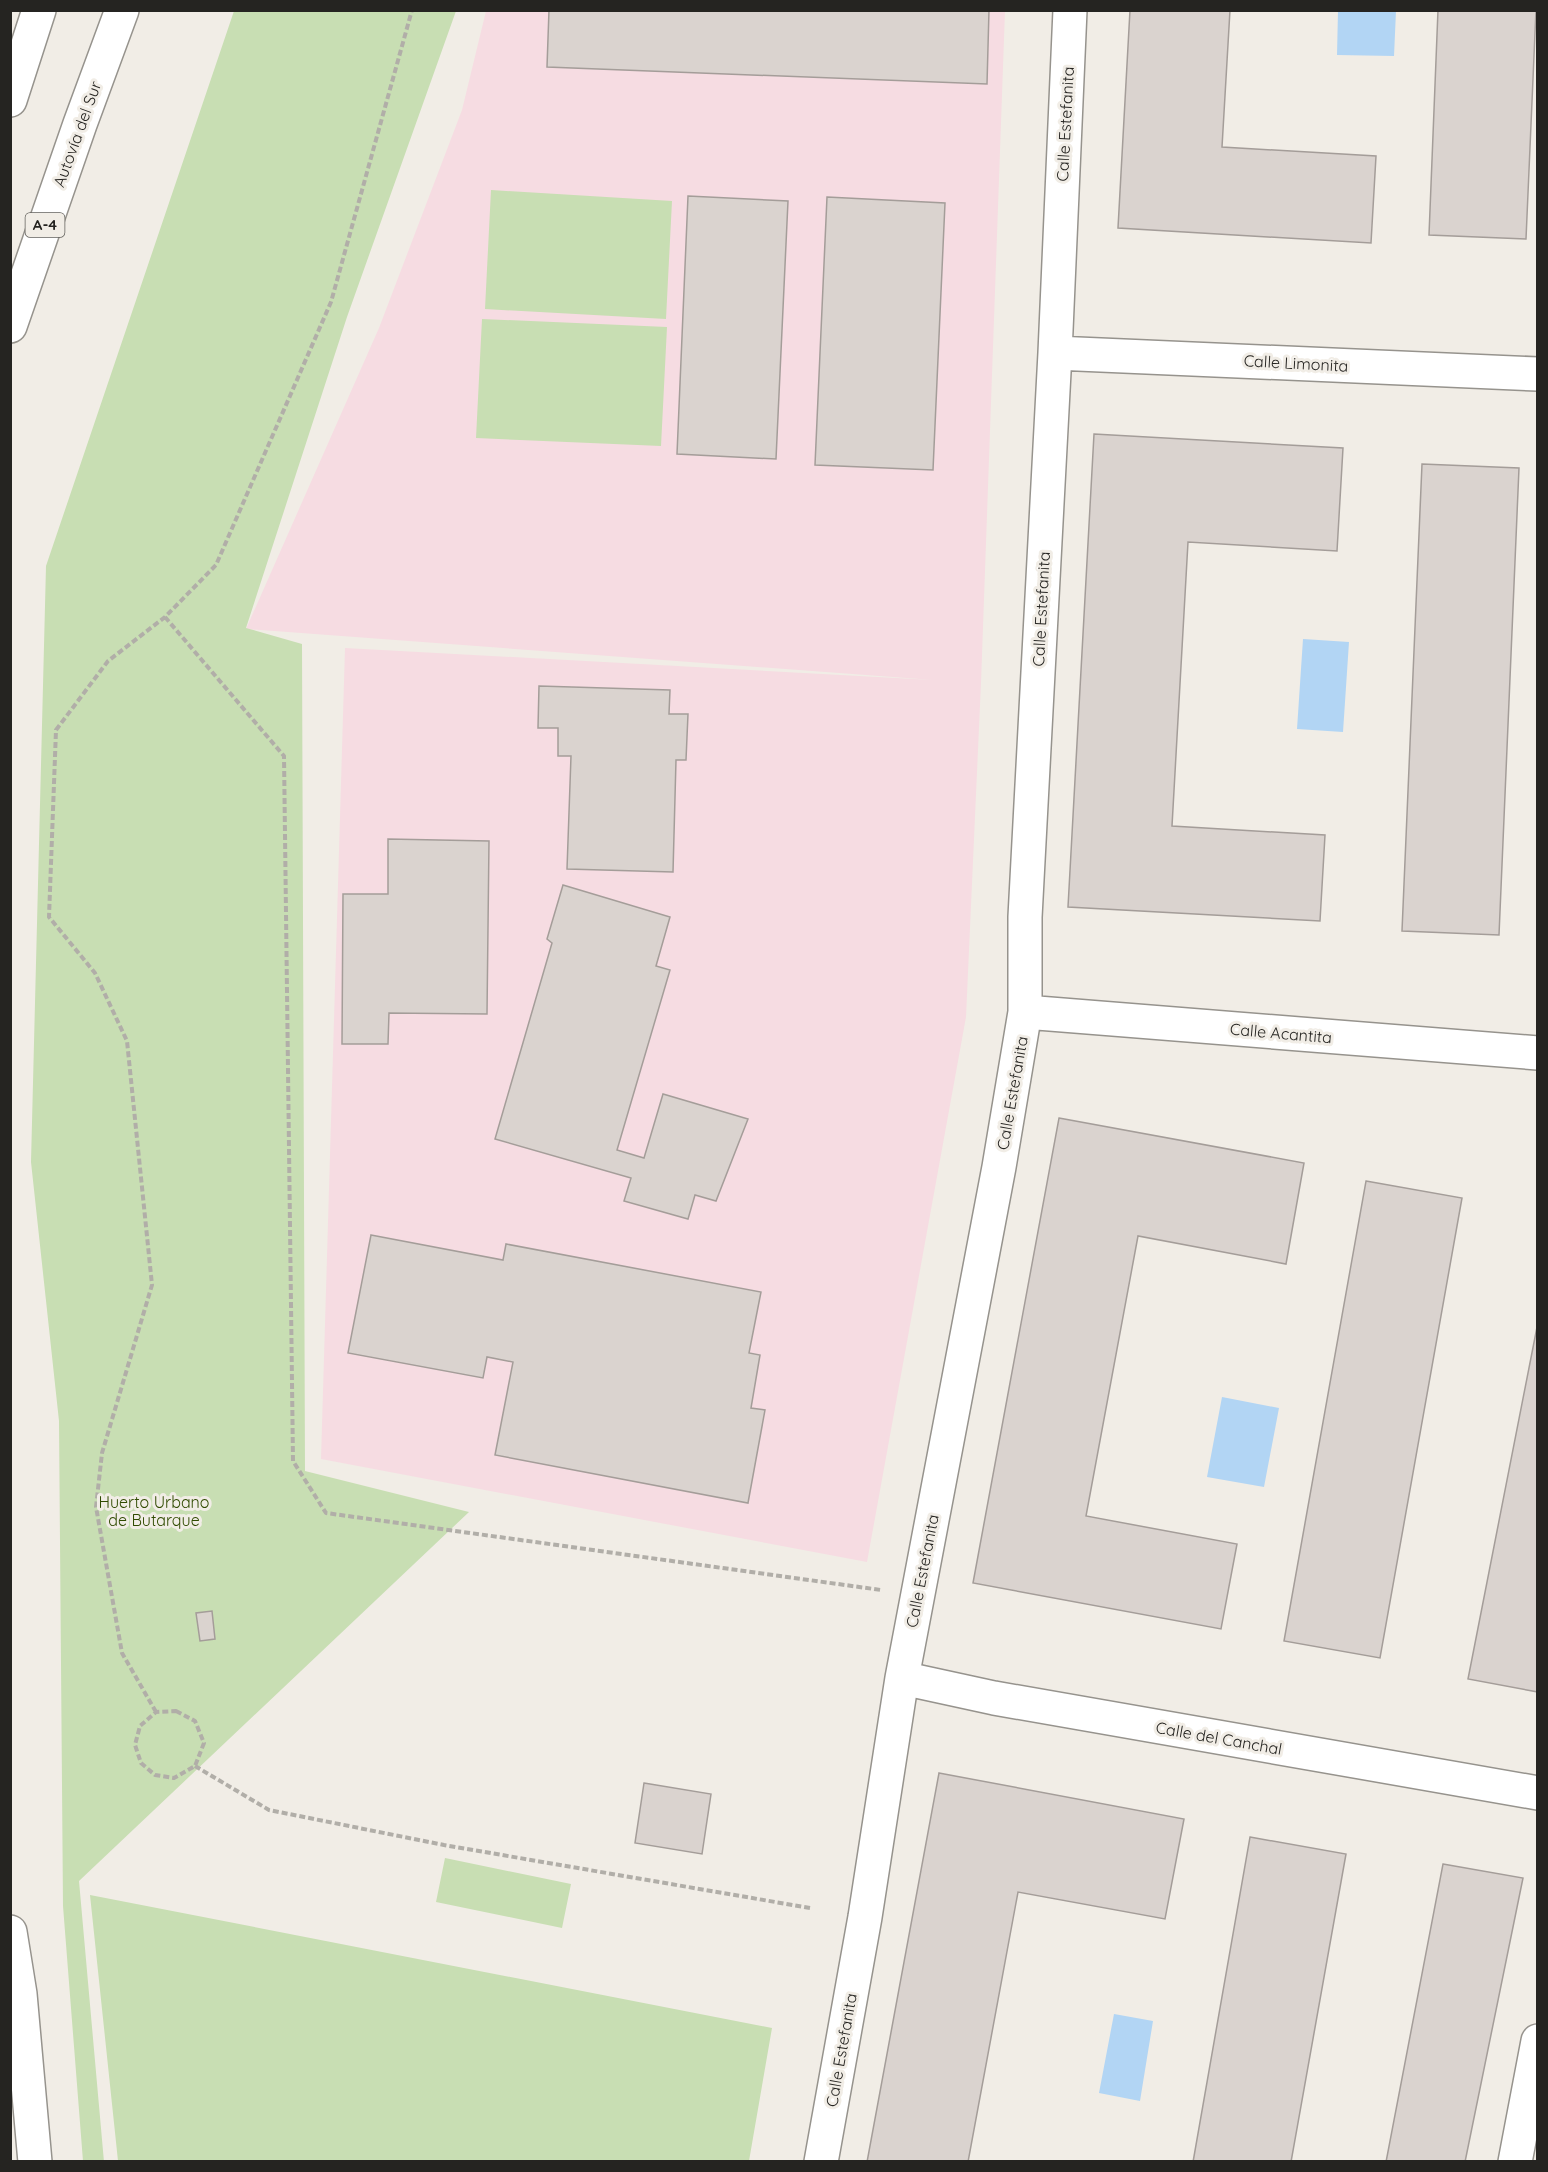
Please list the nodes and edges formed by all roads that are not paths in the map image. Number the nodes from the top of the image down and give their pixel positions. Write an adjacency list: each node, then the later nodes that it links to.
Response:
1 (39, 10): 4 (main road)
2 (122, 10): 5 (main road, Autovía del Sur / A-4)
3 (1070, 10): 6 (main road, Calle Estefanita)
4 (10, 100)
5 (10, 326)
6 (1055, 353): 7 (main road, Calle Limonita); 8 (main road, Calle Estefanita)
7 (1538, 374)
8 (1025, 1012): 9 (main road, Calle Acantita); 10 (main road, Calle Estefanita)
9 (1538, 1053)
10 (902, 1678): 11 (main road, Calle del Canchal); 15 (main road, Calle Estefanita)
11 (1538, 1793)
12 (10, 1932): 14 (main road)
13 (1538, 2041): 16 (main road)
14 (35, 2162)
15 (821, 2162)
16 (1515, 2162)

